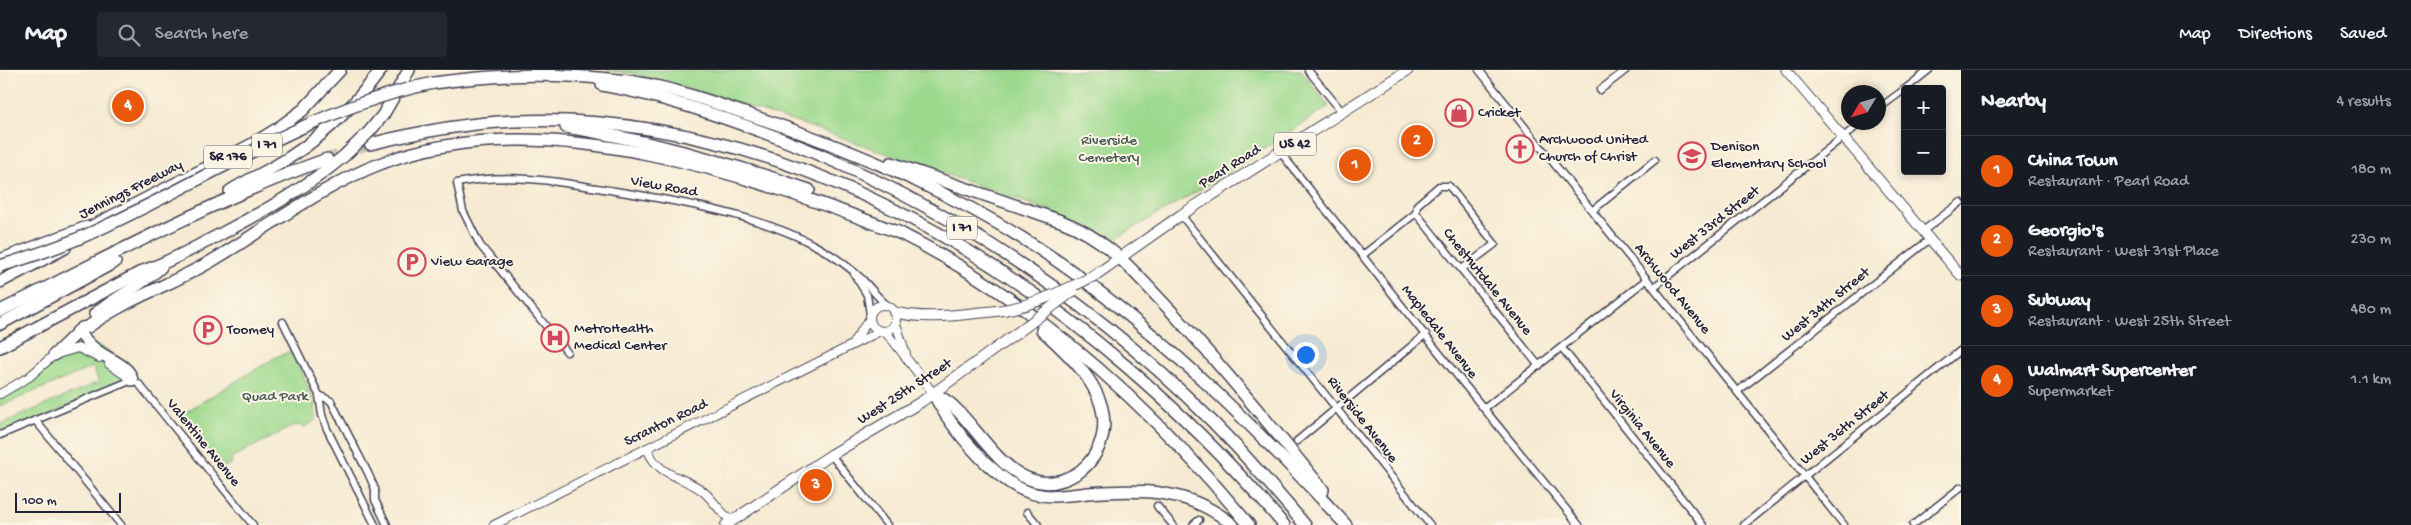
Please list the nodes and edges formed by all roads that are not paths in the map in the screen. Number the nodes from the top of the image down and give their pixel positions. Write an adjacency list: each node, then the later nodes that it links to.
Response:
1 (340, 70): 30 (highway, Jennings Freeway / SR 176)
2 (380, 70): 27 (highway, SR 176)
3 (409, 70): 37 (highway, bridge)
4 (1308, 70): 15 (street)
5 (1408, 70): 15 (main road, Pearl Road / US 42)
6 (1479, 70): 26 (street, Archwood Avenue)
7 (1626, 70): 12 (street)
8 (1786, 70): 18 (main road)
9 (1929, 70): 11 (street)
10 (536, 76): 19 (highway); 30 (highway, I 71, bridge); 96 (highway, I 71)
11 (1910, 85)
12 (1600, 90)
13 (1901, 92): 14 (street)
14 (1886, 103)
15 (1343, 113): 21 (main road, Pearl Road / US 42)
16 (514, 121): 20 (highway, I 71); 32 (highway); 95 (highway, I 71)
17 (1852, 130): 18 (street, West 33rd Street)
18 (1843, 137): 31 (main road); 47 (street, West 33rd Street)
19 (830, 143): 35 (highway); 97 (highway)
20 (370, 144)
21 (1281, 153): 29 (main road, Pearl Road / US 42); 34 (street, Mapledale Avenue)
22 (327, 159): 24 (highway, I 71)
23 (1655, 160): 26 (street)
24 (285, 174): 27 (highway, I 71); 52 (highway)
25 (1961, 202): 31 (street)
26 (1593, 210): 45 (street, Archwood Avenue)
27 (197, 212): 48 (highway, I 71)
28 (1416, 213): 34 (street); 40 (street, Chestnutdale Avenue); 40 (street)
29 (1181, 215): 35 (main road, Pearl Road / US 42); 69 (street, Riverside Avenue)
30 (104, 224): 36 (highway); 39 (highway, bridge); 41 (highway, Jennings Freeway / SR 176); 46 (highway, I 71, bridge)
31 (1923, 231): 33 (main road)
32 (902, 234): 38 (highway); 53 (highway)
33 (1930, 239): 44 (main road); 65 (street, West 34th Street)
34 (1363, 255): 55 (street, Mapledale Avenue)
35 (1121, 257): 43 (main road, Pearl Road / US 42); 98 (highway)
36 (0, 260)
37 (163, 264): 53 (highway); 57 (highway)
38 (958, 265): 66 (highway); 94 (highway)
39 (0, 266)
40 (1462, 269): 63 (street, Chestnutdale Avenue)
41 (0, 272)
42 (853, 273): 49 (street, View Road); 50 (street, View Road); 60 (street, View Road)
43 (1094, 276): 49 (main road, bridge); 66 (main road, West 25th Street / US 42, bridge)
44 (1961, 276)
45 (1647, 279): 47 (street, Archwood Avenue); 58 (street)
46 (0, 282)
47 (1654, 287): 65 (street, Archwood Avenue)
48 (0, 311)
49 (892, 313): 50 (street); 54 (street); 62 (street)
50 (870, 316): 54 (street); 56 (street, Scranton Road)
51 (283, 322): 68 (street)
52 (0, 324)
53 (80, 330): 61 (highway); 64 (highway)
54 (882, 331): 56 (street, Scranton Road); 62 (street)
55 (1426, 334): 69 (street); 70 (street, Mapledale Avenue)
56 (851, 344): 74 (street, Scranton Road)
57 (0, 347)
58 (1562, 348): 63 (street); 101 (street, Virginia Avenue)
59 (1961, 350): 76 (street, West 36th Street)
60 (567, 352)
61 (54, 355): 64 (street); 67 (street)
62 (908, 359): 66 (street)
63 (1539, 366): 70 (street)
64 (132, 380): 71 (street); 86 (street, Valentine Avenue)
65 (1738, 391): 76 (street, Archwood Avenue)
66 (933, 392): 75 (main road, West 25th Street / US 42); 93 (highway)
67 (0, 394)
68 (319, 395): 78 (street); 79 (street)
69 (1337, 408): 73 (street); 99 (street, Riverside Avenue)
70 (1485, 408): 100 (street, Mapledale Avenue)
71 (35, 420): 72 (street); 85 (street)
72 (0, 435)
73 (1297, 441)
74 (647, 448): 84 (street); 88 (street, Scranton Road)
75 (831, 455): 84 (main road, West 25th Street / US 42); 89 (street)
76 (1806, 476): 102 (street, West 36th Street); 103 (street, Archwood Avenue)
77 (1961, 487): 104 (street)
78 (374, 500): 79 (street); 83 (street)
79 (366, 505): 87 (street)
80 (1157, 506): 91 (street)
81 (1027, 512): 90 (street)
82 (1199, 520): 92 (street)
83 (386, 524)
84 (732, 524)
85 (121, 525)
86 (254, 525)
87 (375, 525)
88 (494, 525)
89 (887, 525)
90 (1038, 525)
91 (1173, 525)
92 (1193, 525)
93 (1232, 525)
94 (1249, 525)
95 (1284, 525)
96 (1305, 525)
97 (1346, 525)
98 (1350, 525)
99 (1430, 525)
100 (1579, 525)
101 (1703, 525)
102 (1744, 525)
103 (1844, 525)
104 (1913, 525)

